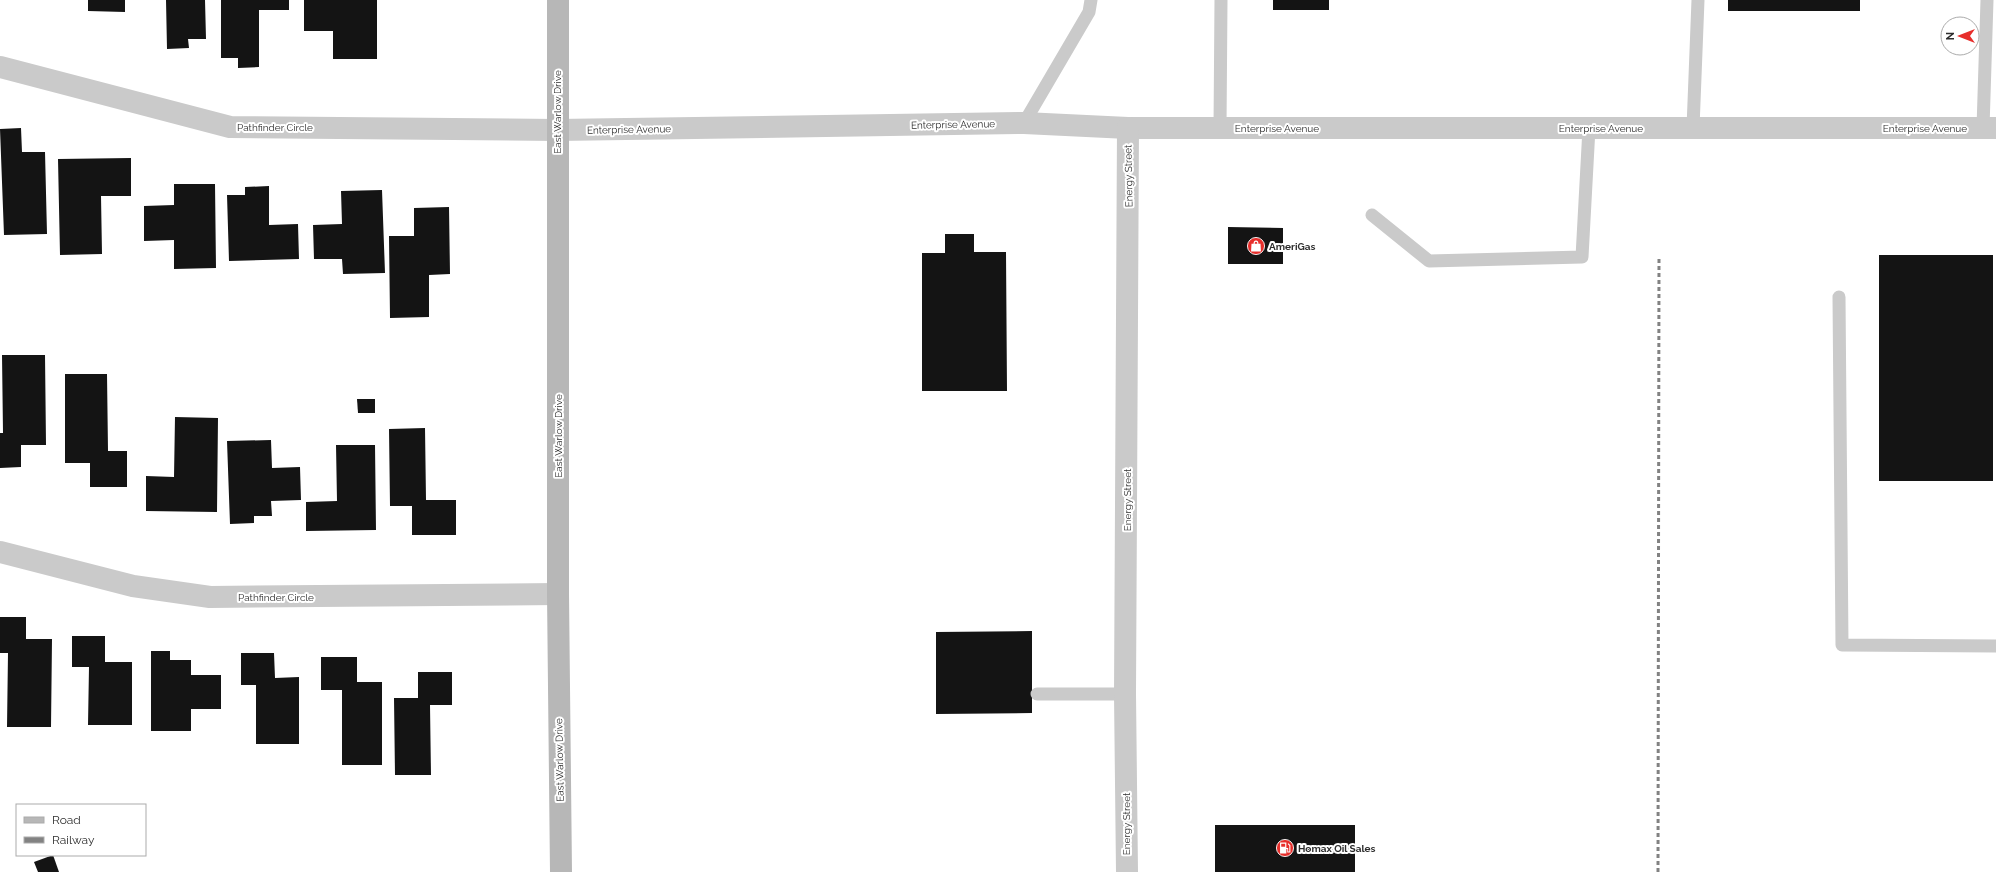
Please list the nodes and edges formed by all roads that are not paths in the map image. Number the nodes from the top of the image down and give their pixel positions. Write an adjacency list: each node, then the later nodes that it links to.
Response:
1 (558, 0): 13 (street, East Warlow Drive)
2 (1091, 0): 7 (lane)
3 (1220, 0): 9 (lane)
4 (1698, 0): 11 (lane)
5 (1986, 0): 12 (lane)
6 (0, 67): 13 (street, Pathfinder Circle)
7 (1024, 123): 8 (street, Enterprise Avenue); 13 (street, Enterprise Avenue)
8 (1128, 128): 9 (street, Enterprise Avenue); 20 (street, Energy Street)
9 (1220, 128): 10 (street, Enterprise Avenue)
10 (1589, 128): 11 (street, Enterprise Avenue); 14 (lane)
11 (1693, 128): 12 (street, Enterprise Avenue)
12 (1989, 128)
13 (557, 130): 17 (street, East Warlow Drive)
14 (1372, 215)
15 (1839, 297): 18 (lane)
16 (0, 552): 17 (street, Pathfinder Circle)
17 (558, 594): 21 (street, East Warlow Drive)
18 (1996, 646)
19 (1037, 694): 20 (lane)
20 (1125, 694): 22 (street, Energy Street)
21 (560, 872)
22 (1127, 872)

